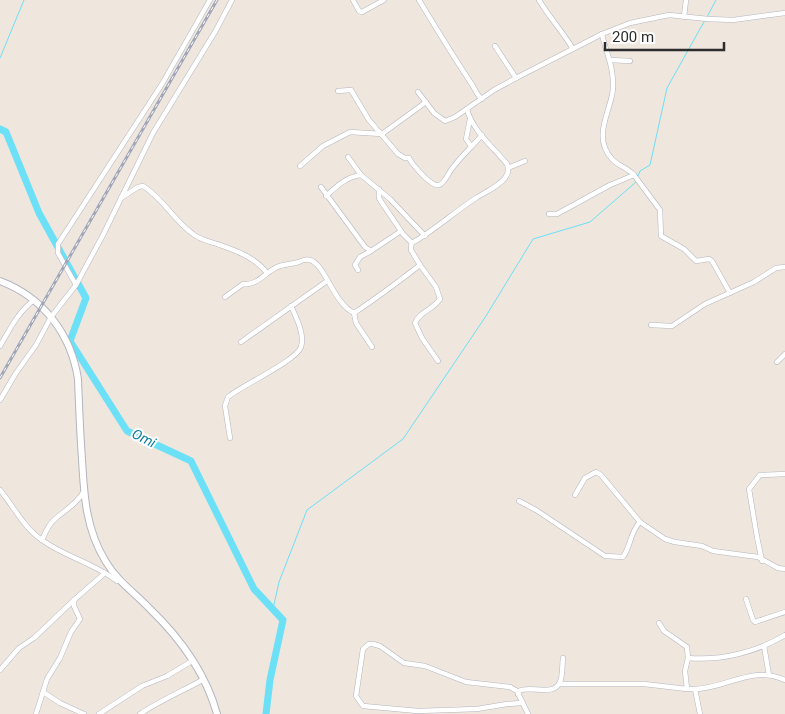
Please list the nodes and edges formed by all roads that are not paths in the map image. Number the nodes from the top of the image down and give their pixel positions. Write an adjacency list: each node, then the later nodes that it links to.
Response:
1 (210, 0): 46 (street)
2 (232, 0): 34 (street)
3 (352, 0): 4 (street)
4 (384, 0)
5 (420, 0): 18 (street)
6 (539, 0): 12 (street)
7 (686, 0): 9 (street)
8 (785, 13): 9 (street)
9 (684, 17): 10 (street)
10 (602, 34): 12 (street); 13 (street)
11 (495, 46): 15 (street)
12 (572, 49): 15 (street)
13 (610, 60): 14 (street); 30 (street)
14 (630, 61)
15 (516, 78): 18 (street)
16 (338, 91): 22 (street)
17 (418, 92): 19 (street)
18 (482, 99): 20 (street)
19 (426, 102): 20 (street); 22 (street)
20 (466, 109): 21 (street)
21 (470, 119): 23 (street); 24 (street)
22 (382, 134): 24 (street); 27 (street)
23 (482, 135): 24 (street); 28 (street)
24 (471, 146)
25 (348, 157): 29 (street)
26 (525, 161): 28 (street)
27 (300, 166)
28 (508, 168): 37 (street)
29 (361, 175): 32 (street); 33 (street)
30 (634, 175): 35 (street); 47 (street)
31 (320, 187): 33 (street)
32 (379, 189): 36 (street); 37 (street)
33 (326, 196): 39 (street)
34 (121, 198): 43 (street); 46 (street)
35 (549, 214)
36 (401, 231): 38 (street); 39 (street)
37 (425, 236): 38 (street)
38 (412, 243): 40 (street)
39 (371, 251): 42 (street)
40 (420, 265): 51 (street); 58 (street)
41 (785, 266): 47 (street)
42 (358, 270)
43 (267, 273): 45 (street); 48 (street)
44 (0, 280): 49 (main road)
45 (327, 281): 50 (street); 51 (street)
46 (76, 284): 52 (street)
47 (730, 293): 53 (street)
48 (224, 297)
49 (34, 300): 52 (main road); 55 (street)
50 (290, 306): 54 (street); 61 (street)
51 (354, 313): 56 (street)
52 (52, 317): 60 (street); 64 (main road)
53 (651, 324)
54 (241, 342)
55 (0, 346)
56 (372, 347)
57 (785, 354): 59 (street)
58 (438, 361)
59 (777, 362)
60 (0, 400)
61 (230, 438)
62 (785, 474): 69 (street)
63 (0, 490): 68 (street)
64 (84, 491): 68 (street); 72 (main road)
65 (575, 495): 67 (street)
66 (519, 501): 67 (street)
67 (640, 522): 69 (street)
68 (42, 540): 71 (street)
69 (762, 561): 70 (street)
70 (785, 569)
71 (105, 573): 72 (street); 74 (street)
72 (124, 586): 81 (main road)
73 (746, 599): 75 (street)
74 (74, 600): 82 (street); 89 (street)
75 (785, 612)
76 (659, 622): 80 (street)
77 (785, 635): 78 (street)
78 (764, 646): 80 (street); 83 (street)
79 (562, 658): 86 (street)
80 (688, 658): 87 (street)
81 (192, 661): 84 (main road); 96 (street)
82 (0, 670)
83 (769, 675): 85 (street); 88 (street)
84 (204, 679): 97 (street); 98 (main road)
85 (785, 680)
86 (559, 684): 87 (street); 90 (street)
87 (687, 689): 88 (street)
88 (696, 689): 100 (street)
89 (43, 692): 94 (street); 95 (street)
90 (518, 694): 91 (street); 92 (street)
91 (522, 703): 93 (street); 99 (street)
92 (418, 712): 93 (street)
93 (477, 712)
94 (36, 714)
95 (84, 714)
96 (99, 714)
97 (140, 714)
98 (217, 714)
99 (528, 714)
100 (700, 714)

